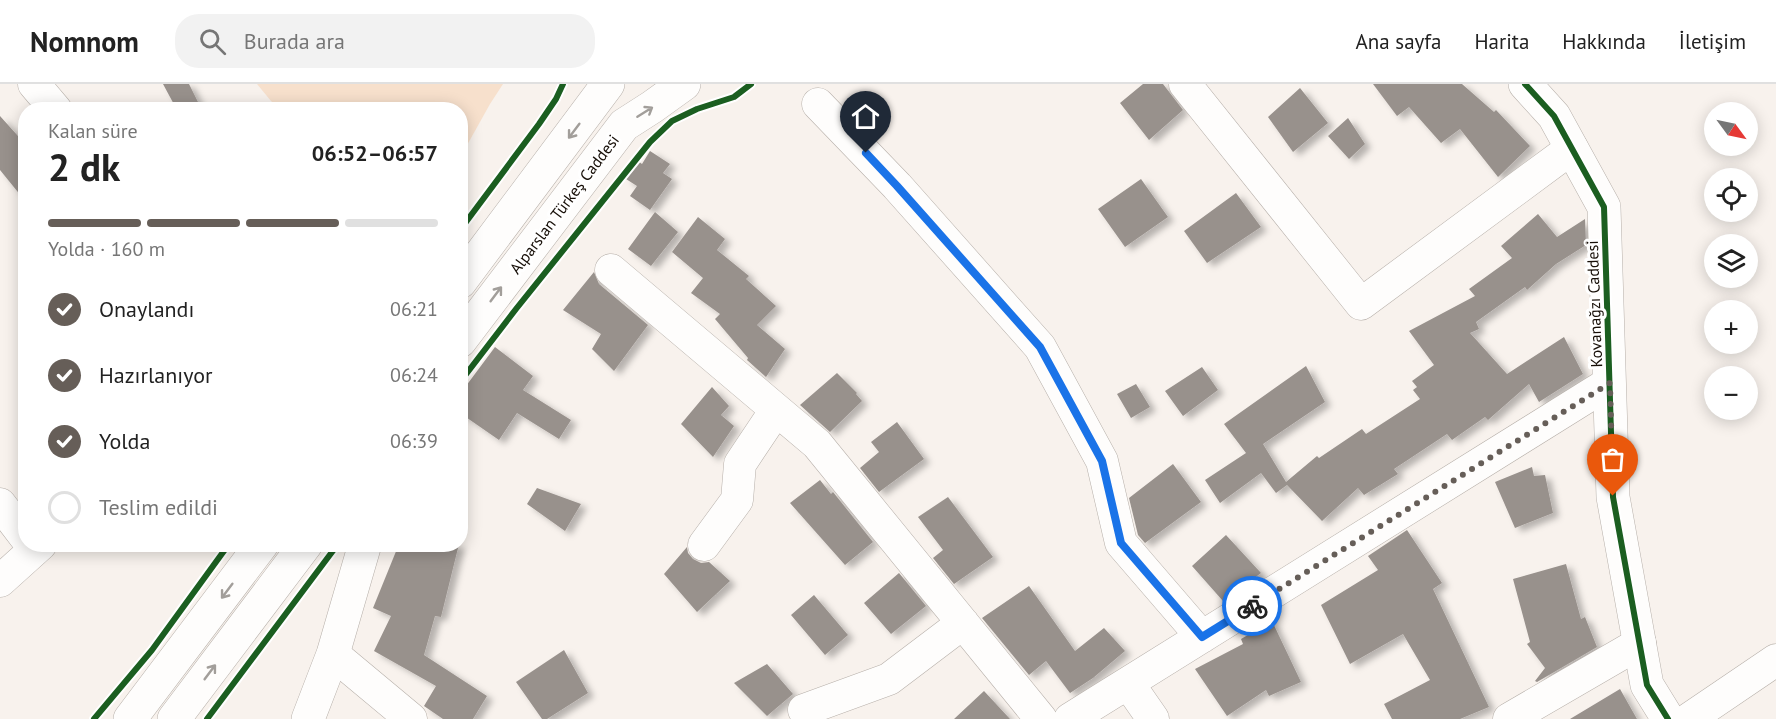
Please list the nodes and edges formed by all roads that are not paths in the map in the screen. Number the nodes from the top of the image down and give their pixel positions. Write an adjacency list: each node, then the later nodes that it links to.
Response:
1 (34, 84): 6 (street)
2 (608, 84): 10 (main road, one-way to 10)
3 (684, 84): 11 (main road, Alparslan Türkeş Caddesi, one-way to 3)
4 (1185, 84): 8 (street)
5 (1525, 84): 8 (main road, Kovanağzı Caddesi)
6 (49, 102)
7 (818, 104): 23 (street)
8 (1572, 148): 12 (main road, Kovanağzı Caddesi)
9 (611, 270): 13 (street)
10 (468, 271)
11 (468, 330)
12 (1610, 383): 23 (street); 24 (main road, Kovanağzı Caddesi)
13 (776, 410): 16 (street); 22 (street)
14 (0, 504): 15 (street)
15 (18, 526)
16 (704, 545)
17 (26, 552): 21 (street)
18 (256, 552): 27 (main road, one-way to 27)
19 (300, 552): 30 (main road, one-way to 19)
20 (363, 552): 25 (main road)
21 (0, 581)
22 (963, 624): 29 (street); 35 (street)
23 (1202, 637): 28 (street)
24 (1640, 642): 38 (street); 39 (main road, Kovanağzı Caddesi)
25 (333, 654): 33 (main road); 34 (street)
26 (1776, 660): 40 (street)
27 (159, 680): 31 (main road); 32 (main road)
28 (1128, 683): 36 (street); 37 (street)
29 (804, 710)
30 (177, 716)
31 (113, 719)
32 (130, 719)
33 (308, 719)
34 (411, 719)
35 (1041, 719)
36 (1070, 719)
37 (1153, 719)
38 (1509, 719)
39 (1668, 719)
40 (1689, 719)

